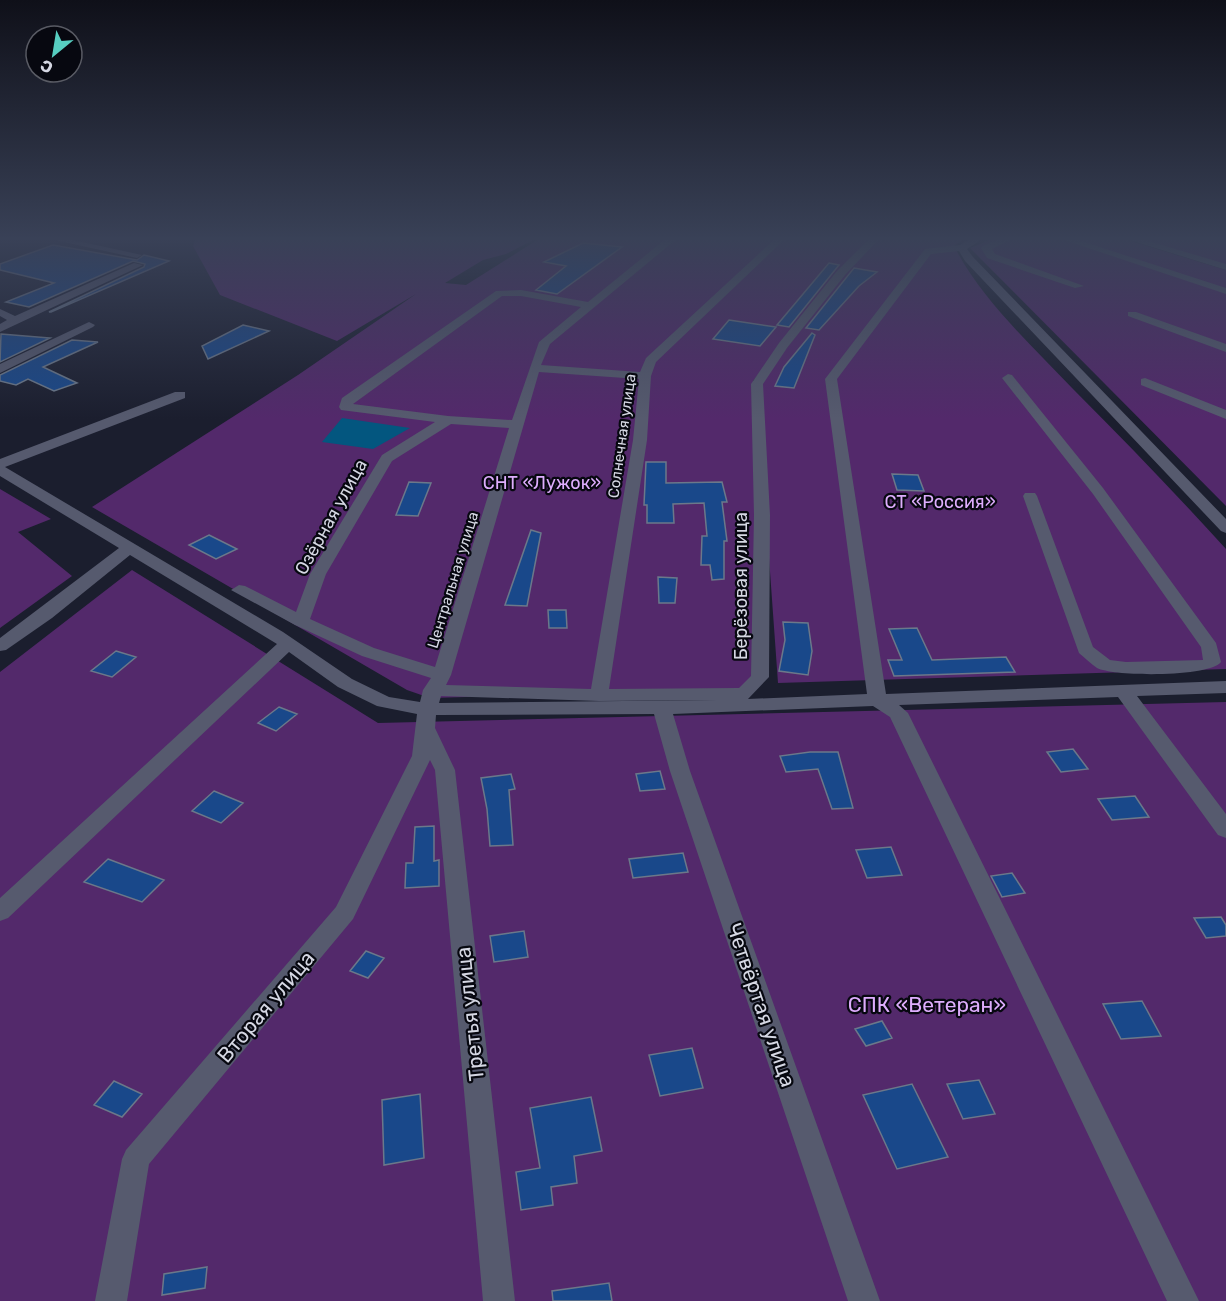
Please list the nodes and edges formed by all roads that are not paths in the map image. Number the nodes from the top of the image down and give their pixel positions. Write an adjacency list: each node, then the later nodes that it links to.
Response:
1 (61, 298): 12 (street)
2 (494, 298): 25 (street)
3 (548, 298): 9 (street)
4 (598, 298): 9 (street, Центральная улица)
5 (715, 298): 20 (street, Солнечная улица)
6 (822, 298): 39 (street, Берёзовая улица)
7 (893, 298): 40 (street)
8 (1004, 298): 30 (street)
9 (589, 305): 18 (street, Центральная улица)
10 (0, 312): 12 (street)
11 (1132, 314): 16 (street)
12 (15, 320): 14 (street)
13 (89, 325): 19 (street)
14 (0, 329)
15 (1226, 336): 16 (street)
16 (1210, 342): 17 (street)
17 (1226, 348)
18 (534, 368): 20 (street); 26 (street, Центральная улица)
19 (0, 369)
20 (645, 376): 39 (street, Солнечная улица)
21 (1008, 378): 29 (street)
22 (1145, 382): 24 (street)
23 (180, 395): 27 (street)
24 (1226, 415)
25 (448, 420): 26 (street); 33 (street, Озёрная улица)
26 (518, 424): 36 (street, Центральная улица)
27 (0, 464)
28 (0, 470): 31 (street)
29 (1030, 496)
30 (1226, 528)
31 (128, 549): 34 (street); 35 (street)
32 (239, 590): 33 (street)
33 (301, 621): 36 (street)
34 (288, 643): 42 (street); 44 (street)
35 (0, 646)
36 (442, 675): 42 (street, Центральная улица)
37 (1226, 687): 38 (street)
38 (1123, 691): 40 (street); 43 (street)
39 (599, 695): 42 (street, Берёзовая улица)
40 (877, 700): 41 (street); 48 (street)
41 (662, 708): 42 (street); 47 (street, Четвёртая улица)
42 (428, 710): 45 (street, Вторая улица); 46 (street, Третья улица)
43 (1226, 830)
44 (0, 912)
45 (111, 1301)
46 (499, 1301)
47 (864, 1301)
48 (1183, 1301)

